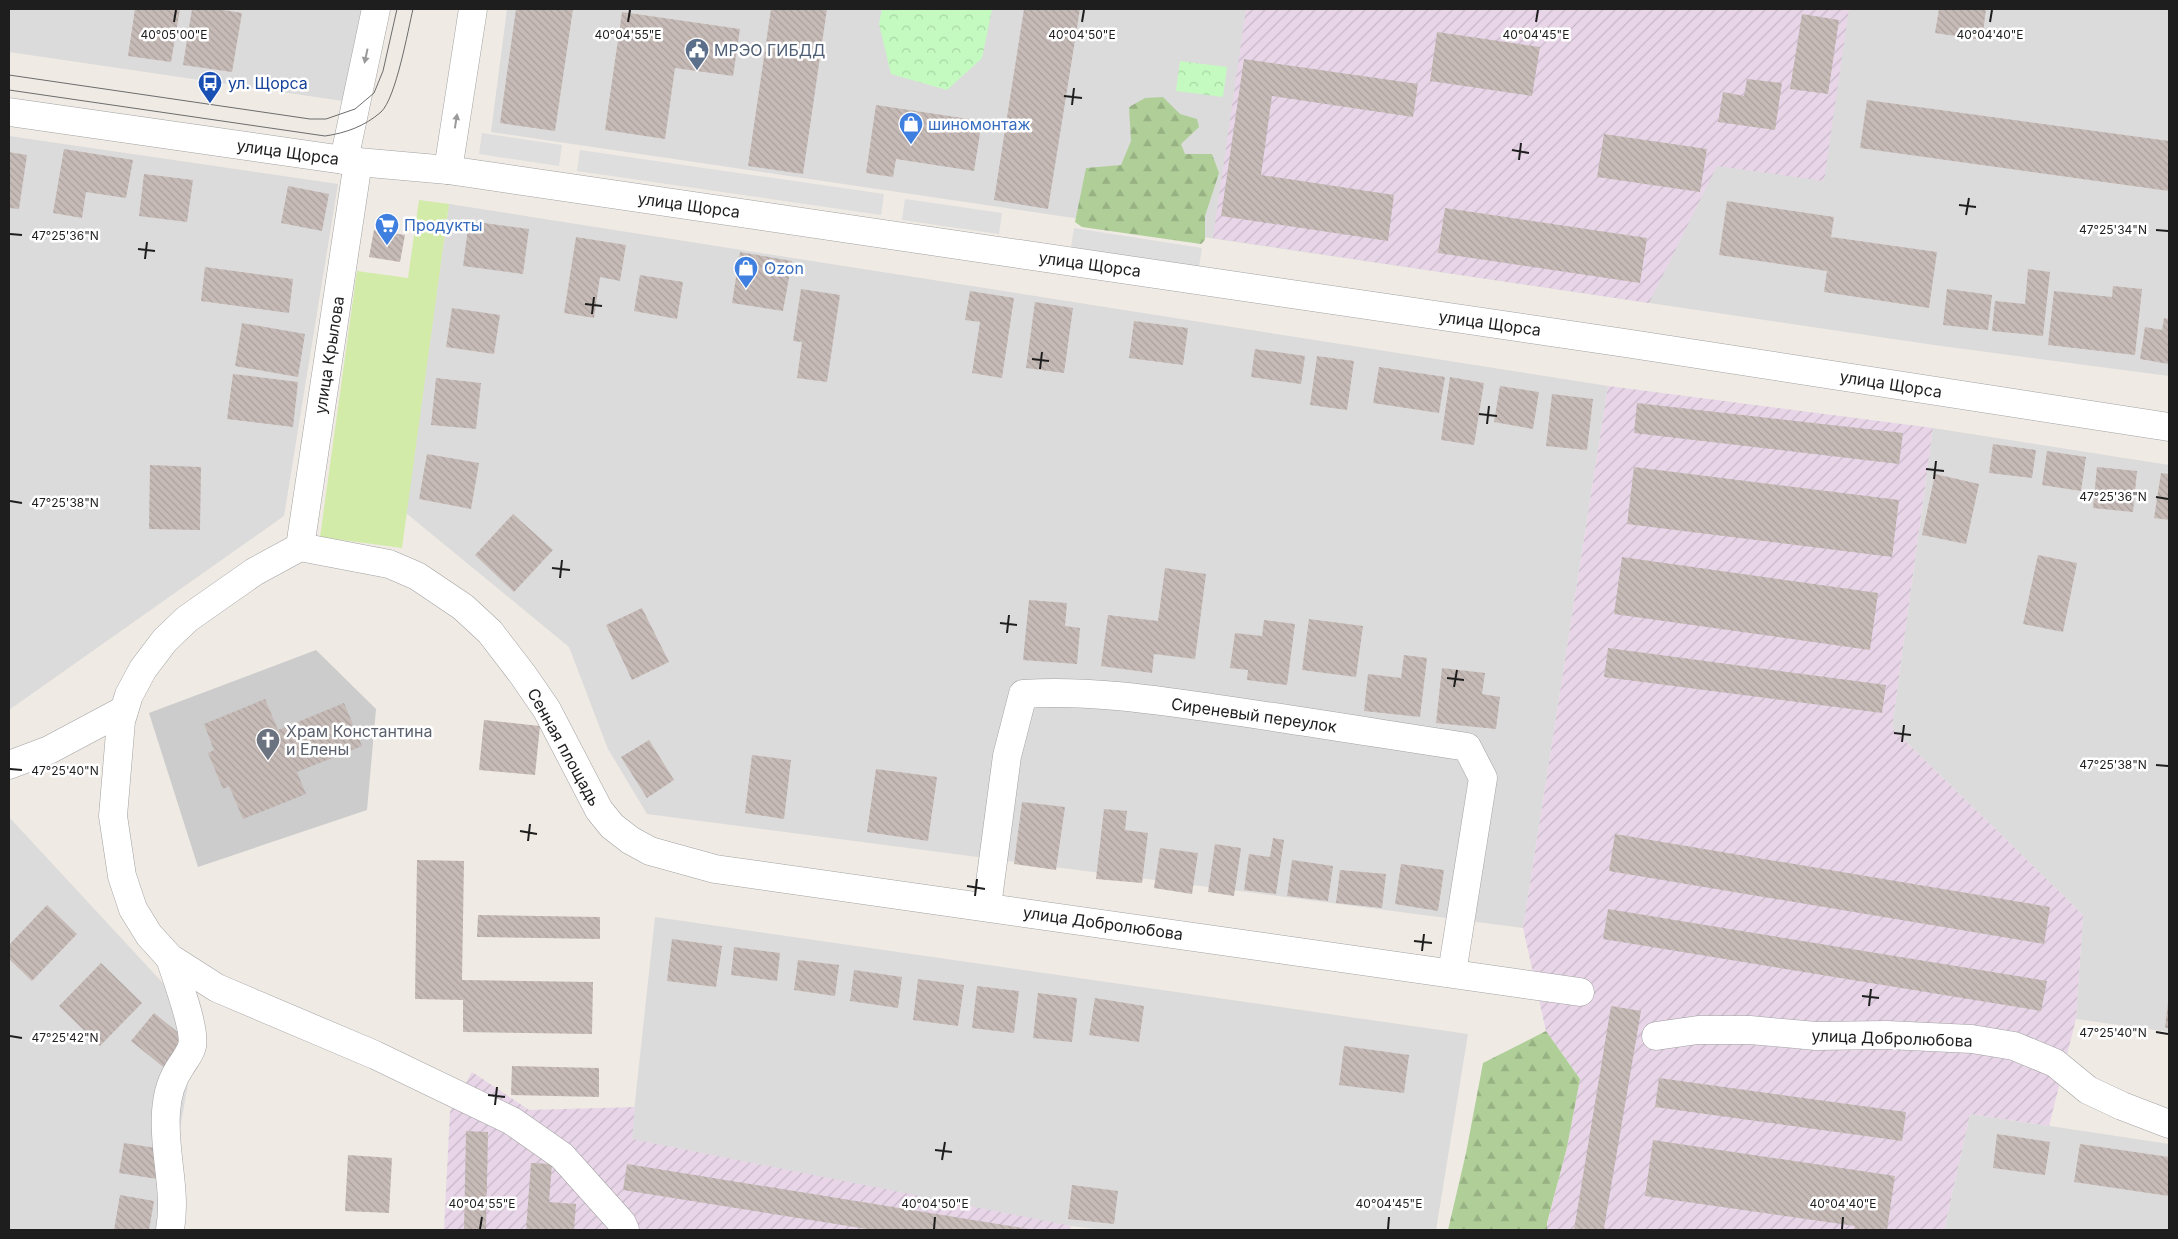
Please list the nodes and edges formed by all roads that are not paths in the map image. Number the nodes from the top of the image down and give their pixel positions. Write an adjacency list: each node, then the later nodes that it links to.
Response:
1 (376, 9): 4 (street, улица Крылова, one-way to 4)
2 (473, 9): 5 (street, one-way to 2)
3 (9, 112): 4 (street, улица Щорса)
4 (351, 161): 5 (street, улица Щорса); 7 (street, улица Крылова)
5 (448, 170): 6 (street, улица Щорса)
6 (2169, 427)
7 (300, 547): 8 (street); 10 (street, Сенная площадь)
8 (124, 710): 9 (street); 12 (street)
9 (9, 765)
10 (630, 840): 11 (street, улица Добролюбова)
11 (988, 906): 13 (street, улица Добролюбова); 13 (street, Сиреневый переулок)
12 (170, 958): 17 (street); 18 (street)
13 (1452, 974): 14 (street, улица Добролюбова)
14 (1580, 992)
15 (1656, 1036): 16 (street, улица Добролюбова)
16 (2169, 1124)
17 (170, 1230)
18 (625, 1230)

